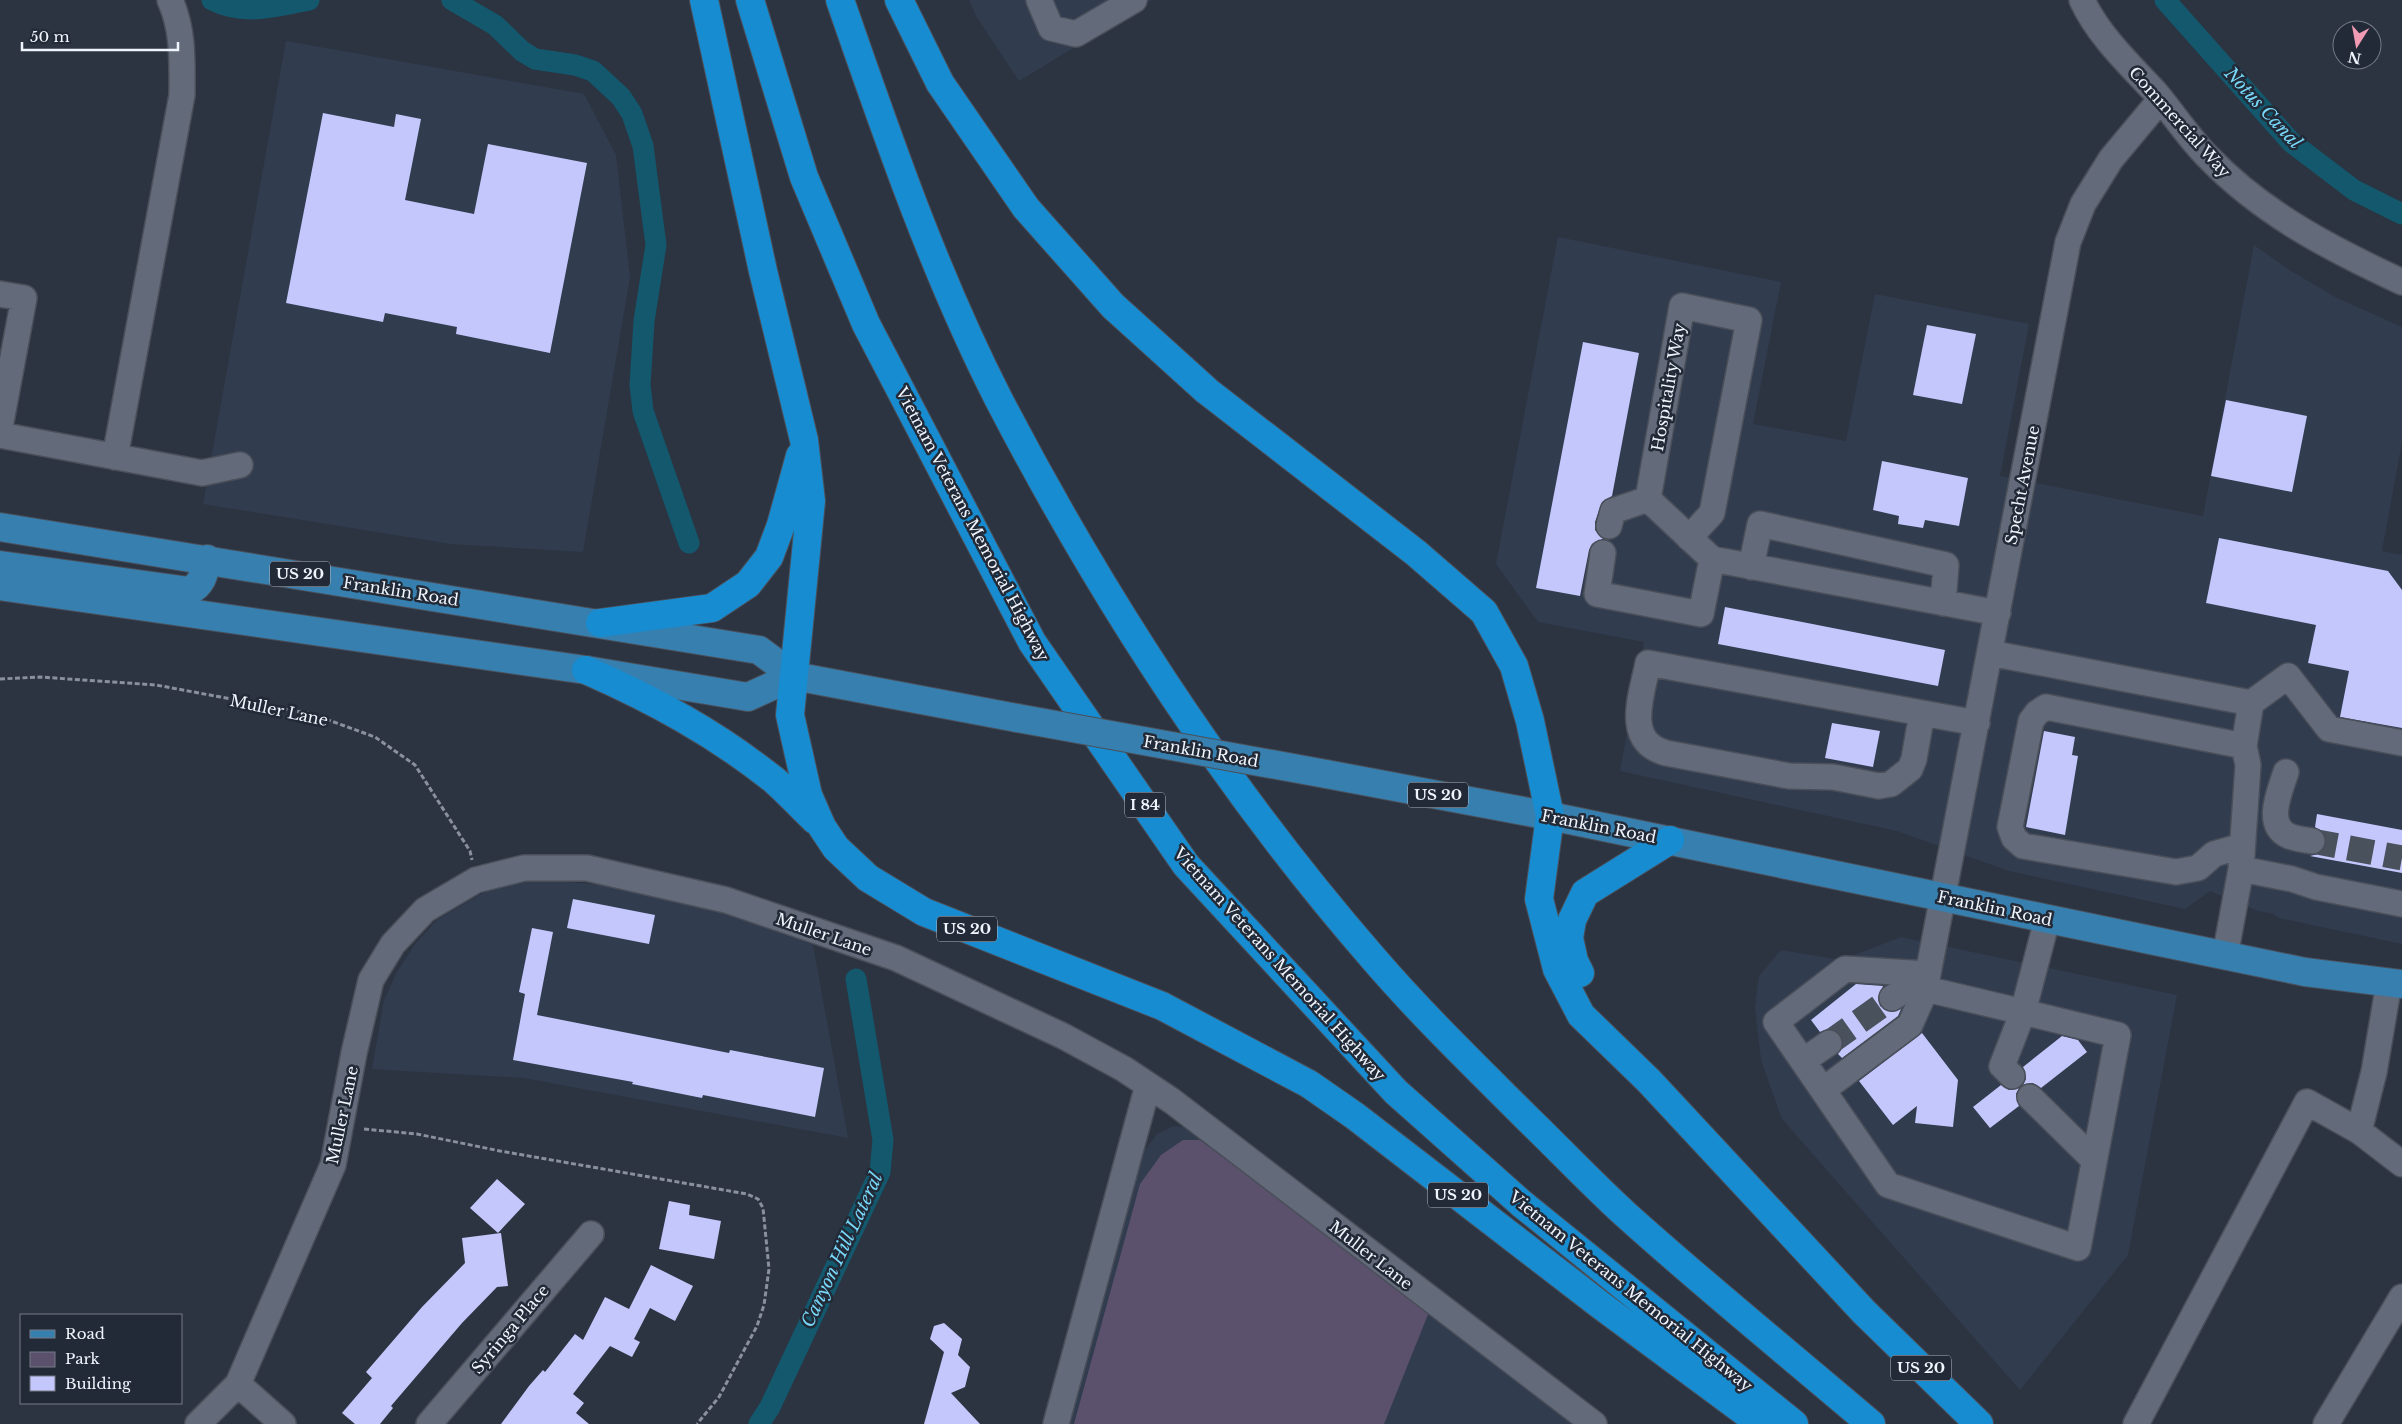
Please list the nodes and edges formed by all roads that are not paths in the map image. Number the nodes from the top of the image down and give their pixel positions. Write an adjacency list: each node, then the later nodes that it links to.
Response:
1 (170, 0): 15 (street)
2 (704, 0): 14 (highway)
3 (750, 0): 73 (highway, Vietnam Veterans Memorial Highway / I 84)
4 (840, 0): 74 (highway)
5 (899, 0): 41 (highway)
6 (1039, 0): 7 (street)
7 (1134, 0)
8 (2082, 0): 9 (street, Commercial Way)
9 (2161, 99): 10 (street, Commercial Way); 30 (street, Specht Avenue)
10 (2402, 282)
11 (0, 294): 12 (street)
12 (0, 427)
13 (0, 434): 15 (street)
14 (804, 440): 31 (highway); 34 (highway)
15 (115, 457): 16 (street)
16 (240, 465)
17 (1648, 499): 18 (street); 21 (street); 21 (street, Hospitality Way)
18 (1609, 526)
19 (0, 527): 23 (main road, Franklin Road / US 20)
20 (1816, 536): 26 (street); 27 (street); 29 (street)
21 (1689, 538): 24 (street)
22 (1603, 553): 24 (street)
23 (207, 559): 25 (main road); 31 (main road, Franklin Road / US 20)
24 (1712, 559): 26 (street)
25 (0, 565)
26 (1751, 566): 27 (street)
27 (1810, 578): 29 (street)
28 (0, 586): 33 (main road, US 20)
29 (1943, 603): 30 (street)
30 (1998, 613): 32 (street, Specht Avenue)
31 (600, 624): 34 (main road, Franklin Road / US 20)
32 (1990, 653): 35 (street); 37 (street, Specht Avenue)
33 (586, 670): 34 (main road, US 20); 42 (highway, US 20)
34 (794, 676): 41 (main road, Franklin Road / US 20, bridge); 42 (highway, US 20)
35 (2251, 703): 38 (street); 39 (street)
36 (1922, 713): 36 (street); 37 (street)
37 (1977, 723): 46 (street, Specht Avenue)
38 (2402, 743)
39 (2244, 746): 45 (street); 45 (street)
40 (2286, 772): 44 (street)
41 (1550, 816): 43 (main road, Franklin Road); 57 (highway, US 20)
42 (822, 827): 72 (highway, US 20)
43 (1670, 840): 46 (main road, Franklin Road); 57 (highway)
44 (2312, 841)
45 (2241, 858): 47 (street); 49 (street)
46 (1944, 897): 48 (main road, Franklin Road); 50 (street, Specht Avenue)
47 (2402, 904)
48 (2047, 920): 49 (main road, Franklin Road); 53 (street)
49 (2225, 956): 51 (main road, Franklin Road)
50 (1927, 982): 52 (street); 53 (street); 55 (street); 59 (street, Specht Avenue)
51 (2396, 983): 61 (street)
52 (1892, 998)
53 (2023, 1012): 56 (street); 62 (street)
54 (1829, 1043): 55 (street)
55 (1803, 1062): 59 (street)
56 (2012, 1076)
57 (1649, 1082): 75 (highway, US 20)
58 (1148, 1085): 66 (street, Muller Lane); 70 (street); 71 (street, Muller Lane)
59 (1823, 1090): 62 (street)
60 (2030, 1097): 62 (street)
61 (2359, 1131): 63 (street); 76 (street)
62 (2094, 1160)
63 (2402, 1164)
64 (591, 1234): 69 (street, Syringa Place)
65 (2402, 1297): 77 (street)
66 (238, 1384): 67 (street, Muller Lane); 68 (street)
67 (198, 1424)
68 (283, 1424)
69 (429, 1424)
70 (1056, 1424)
71 (1594, 1424)
72 (1762, 1424)
73 (1794, 1424)
74 (1871, 1424)
75 (1979, 1424)
76 (2136, 1424)
77 (2326, 1424)

